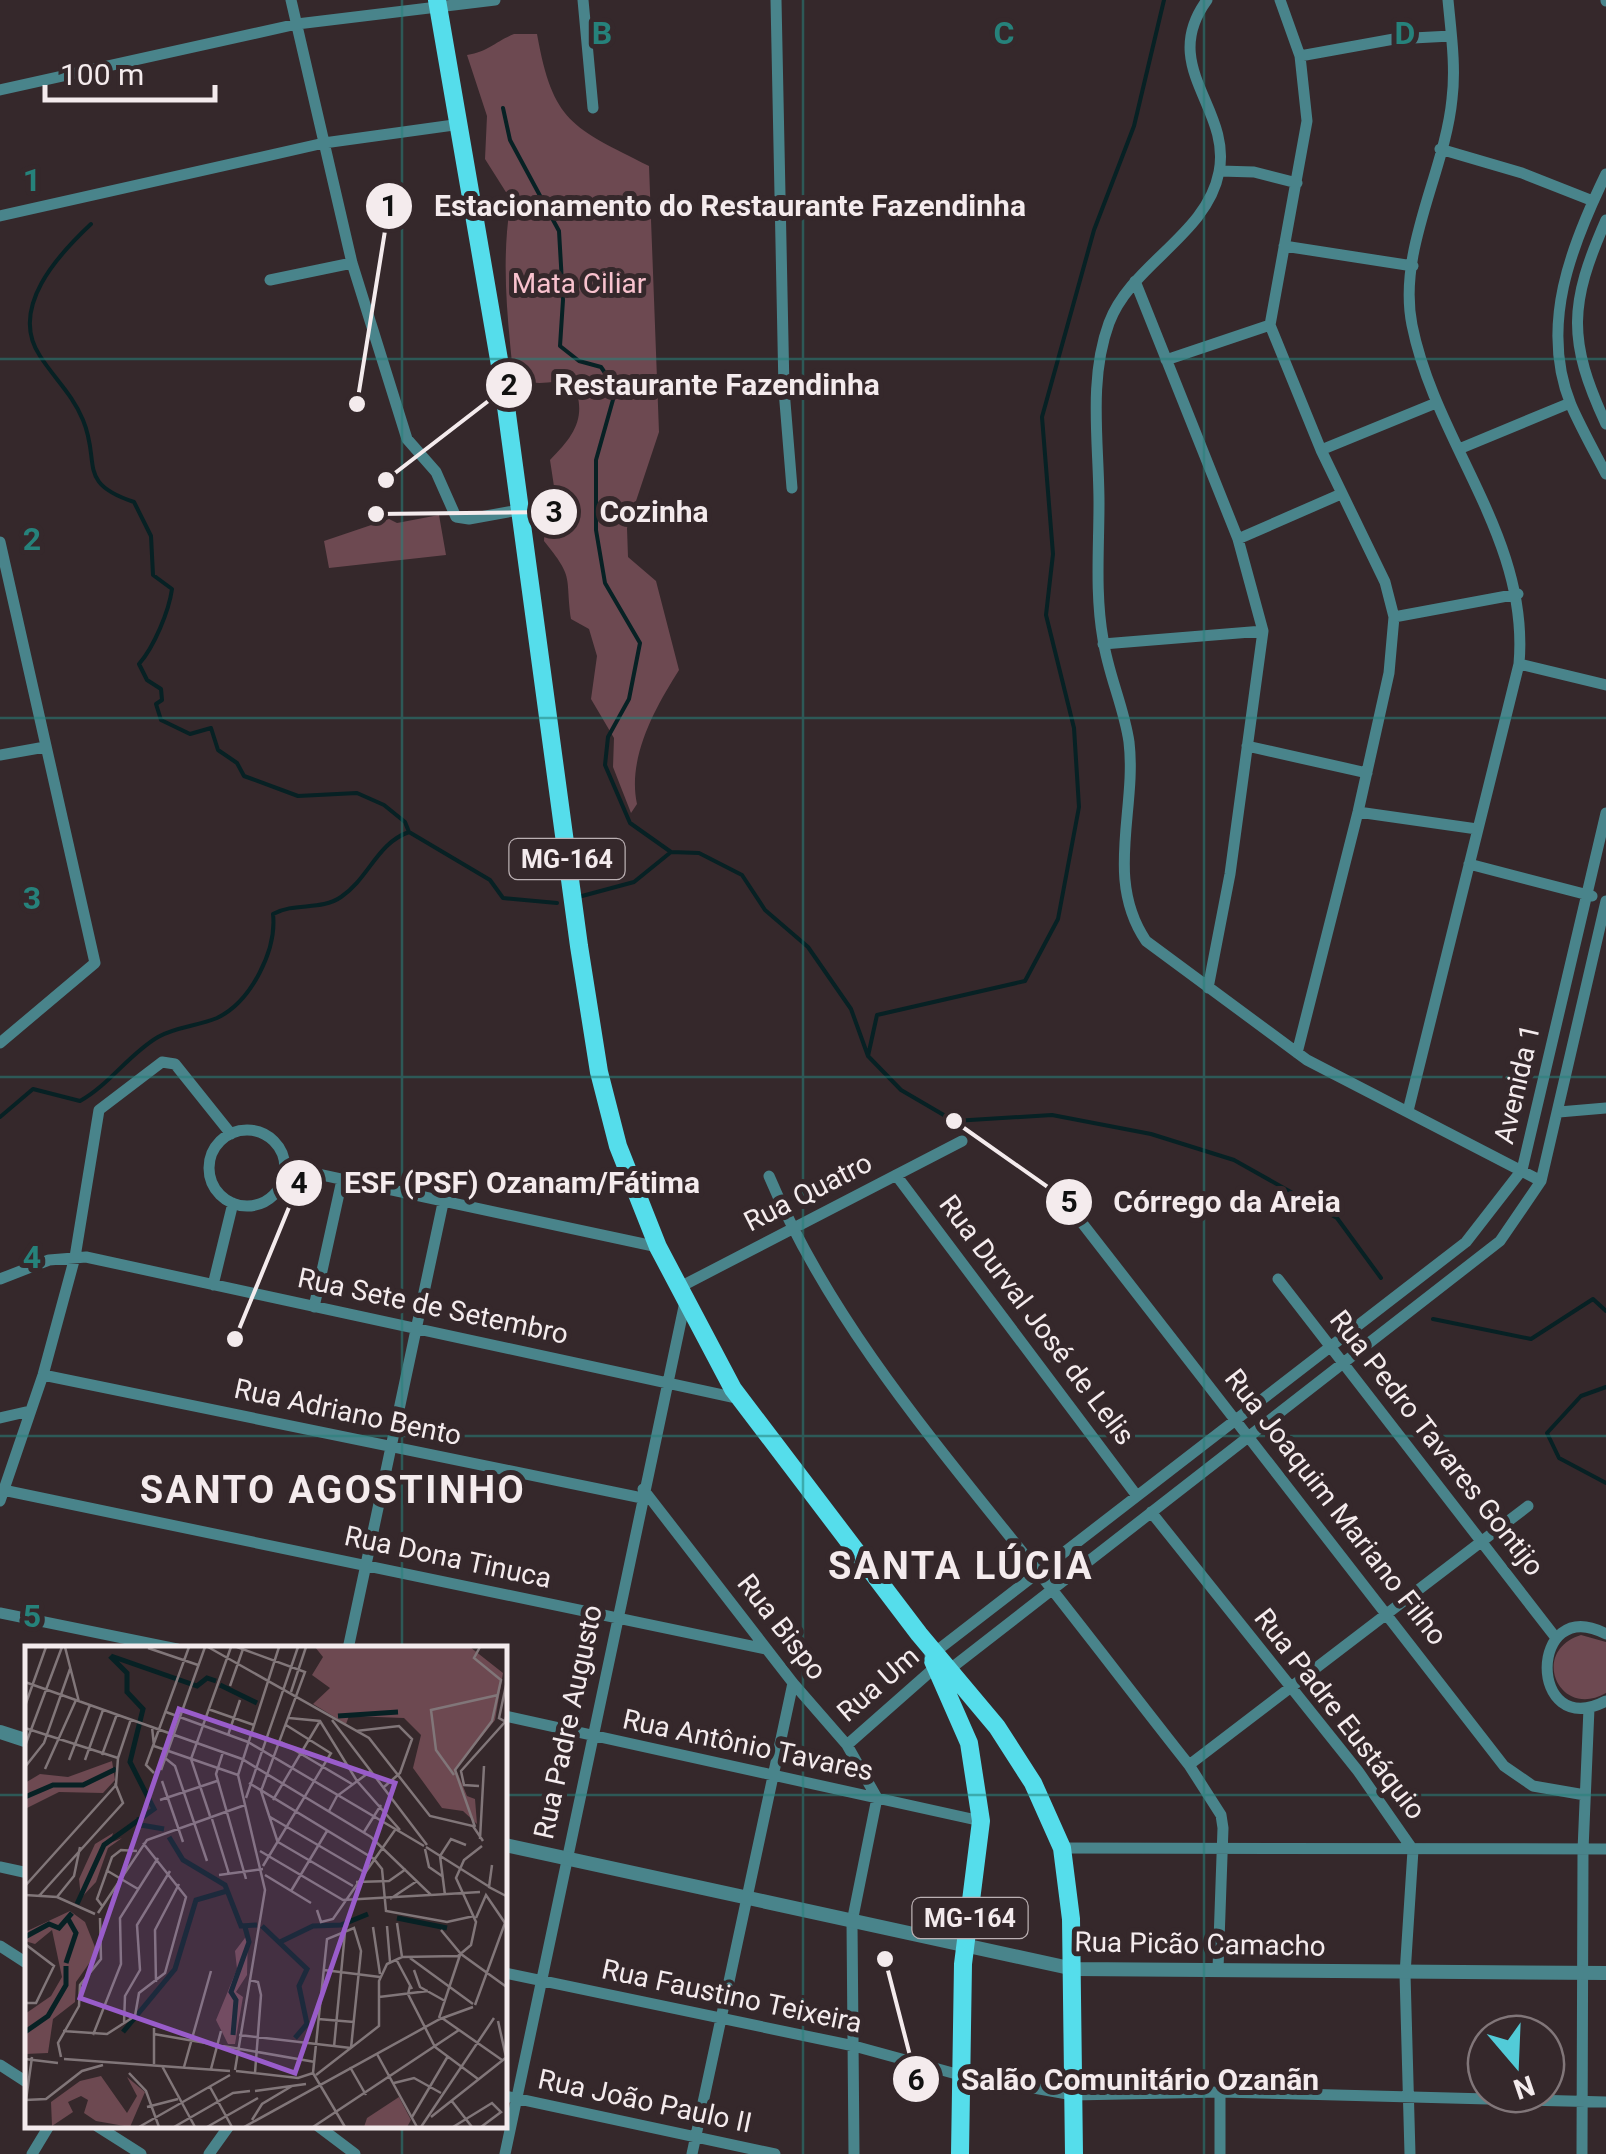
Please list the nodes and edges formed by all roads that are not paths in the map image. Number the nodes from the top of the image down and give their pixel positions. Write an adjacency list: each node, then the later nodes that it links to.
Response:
1 (291, 0): 9 (street)
2 (496, 0): 8 (street)
3 (583, 0): 13 (street)
4 (776, 0): 36 (street)
5 (1206, 0): 17 (street)
6 (1280, 0): 11 (street)
7 (1448, 0): 10 (street)
8 (438, 4): 9 (street); 14 (main road, MG-164)
9 (297, 24): 12 (street); 15 (street)
10 (1452, 36): 11 (street); 16 (street)
11 (1300, 56): 19 (street)
12 (0, 90)
13 (593, 108)
14 (462, 124): 15 (street); 38 (main road, MG-164)
15 (324, 143): 21 (street); 24 (street)
16 (1440, 149): 20 (street); 25 (street)
17 (1220, 171): 19 (street); 27 (street)
18 (1606, 174): 20 (street)
19 (1297, 183): 23 (street)
20 (1593, 201): 31 (street)
21 (0, 216)
22 (1606, 220): 32 (street)
23 (1284, 246): 25 (street); 28 (street)
24 (352, 263): 26 (street); 38 (street)
25 (1413, 266): 30 (street)
26 (270, 280)
27 (1135, 281): 29 (street); 44 (street)
28 (1270, 326): 29 (street); 34 (street)
29 (1166, 360): 39 (street)
30 (1436, 403): 33 (street); 34 (street)
31 (1570, 403): 33 (street); 35 (street)
32 (1606, 424)
33 (1459, 449): 41 (street)
34 (1321, 450): 37 (street)
35 (1606, 474)
36 (792, 488)
37 (1342, 494): 39 (street); 42 (street)
38 (519, 510): 75 (main road, MG-164)
39 (1238, 539): 43 (street)
40 (0, 542): 48 (street)
41 (1518, 594): 42 (street); 45 (street)
42 (1394, 617): 50 (street)
43 (1263, 631): 44 (street); 47 (street)
44 (1103, 644): 57 (street)
45 (1519, 664): 46 (street); 53 (street)
46 (1606, 685)
47 (1246, 746): 50 (street); 57 (street)
48 (45, 747): 49 (street); 58 (street)
49 (0, 755)
50 (1367, 773): 51 (street)
51 (1358, 812): 53 (street); 59 (street)
52 (1606, 813): 55 (street, Avenida 1)
53 (1478, 829): 54 (street)
54 (1469, 864): 55 (street); 61 (street)
55 (1588, 896): 56 (street); 66 (street, Avenida 1)
56 (1606, 899): 62 (street, Avenida 1)
57 (1208, 988): 59 (street)
58 (0, 1042)
59 (1297, 1053): 61 (street)
60 (1606, 1108): 62 (street)
61 (1408, 1112): 66 (street)
62 (1559, 1112): 70 (street, Avenida 1)
63 (231, 1134): 65 (street); 71 (street); 76 (street)
64 (962, 1141): 67 (street, Rua Quatro)
65 (285, 1167): 69 (street); 71 (street)
66 (1522, 1170): 70 (street); 83 (street, Avenida 1)
67 (896, 1175): 74 (street, Rua Quatro); 95 (street, Rua Durval José de Lelis)
68 (769, 1176): 74 (street)
69 (342, 1180): 72 (street); 81 (street)
70 (1541, 1180): 84 (street, Avenida 1)
71 (233, 1203): 79 (street)
72 (444, 1203): 75 (street); 82 (street)
73 (1072, 1210): 90 (street, Rua Joaquim Mariano Filho)
74 (792, 1230): 80 (street, Rua Quatro); 100 (street)
75 (658, 1247): 80 (main road, MG-164)
76 (75, 1257): 77 (street, Rua Sete de Setembro); 79 (street, Rua Sete de Setembro); 85 (street)
77 (0, 1279)
78 (1278, 1279): 83 (street, Rua Pedro Tavares Gontijo)
79 (212, 1285): 81 (street, Rua Sete de Setembro)
80 (682, 1295): 86 (street, Rua Padre Augusto); 87 (main road, MG-164)
81 (314, 1307): 82 (street, Rua Sete de Setembro)
82 (418, 1330): 86 (street, Rua Sete de Setembro); 92 (street)
83 (1332, 1348): 84 (street, Rua Pedro Tavares Gontijo); 90 (street, Avenida 1)
84 (1345, 1364): 91 (street, Avenida 1); 98 (street, Rua Pedro Tavares Gontijo)
85 (44, 1375): 88 (street); 92 (street, Rua Adriano Bento)
86 (666, 1380): 87 (street, Rua Sete de Setembro); 93 (street, Rua Padre Augusto)
87 (740, 1399): 110 (main road, MG-164)
88 (30, 1410): 89 (street); 94 (street)
89 (0, 1418)
90 (1236, 1419): 91 (street, Rua Joaquim Mariano Filho); 95 (street, Avenida 1)
91 (1249, 1436): 97 (street, Avenida 1); 102 (street, Rua Joaquim Mariano Filho)
92 (390, 1446): 93 (street, Rua Adriano Bento); 99 (street)
93 (642, 1494): 104 (street, Rua Padre Augusto); 109 (street, Rua Bispo)
94 (2, 1496): 99 (street, Rua Dona Tinuca)
95 (1137, 1496): 100 (street, Avenida 1)
96 (1528, 1506): 98 (street)
97 (1151, 1512): 101 (street, Avenida 1); 112 (street, Rua Padre Eustáquio)
98 (1482, 1539): 102 (street); 106 (street, Rua Pedro Tavares Gontijo)
99 (366, 1566): 104 (street, Rua Dona Tinuca); 108 (street)
100 (1038, 1572): 101 (street); 110 (street, Avenida 1)
101 (1052, 1590): 110 (street, Avenida 1); 122 (street)
102 (1387, 1612): 112 (street); 124 (street, Rua Joaquim Mariano Filho)
103 (0, 1614): 107 (street)
104 (616, 1618): 109 (street, Rua Dona Tinuca); 118 (street, Rua Padre Augusto)
105 (1606, 1634): 106 (street)
106 (1556, 1638): 114 (street)
107 (163, 1646)
108 (349, 1646)
109 (766, 1648): 111 (street, Rua Bispo)
110 (940, 1667): 116 (main road); 120 (main road, MG-164); 121 (street, Rua Um)
111 (792, 1683): 121 (street, Rua Bispo); 123 (street)
112 (1288, 1688): 122 (street); 131 (street, Rua Padre Eustáquio)
113 (1606, 1701): 114 (street)
114 (1589, 1708): 124 (street)
115 (508, 1717): 118 (street, Rua Antônio Tavares)
116 (997, 1727): 120 (main road); 128 (main road)
117 (0, 1732): 119 (street)
118 (590, 1736): 123 (street, Rua Antônio Tavares); 133 (street, Rua Padre Augusto)
119 (25, 1740)
120 (969, 1743): 126 (main road, MG-164)
121 (847, 1746): 125 (street, Rua Bispo)
122 (1189, 1765): 129 (street)
123 (772, 1774): 125 (street, Rua Antônio Tavares); 136 (street)
124 (1585, 1795): 132 (street)
125 (878, 1798): 126 (street, Rua Antônio Tavares); 137 (street)
126 (981, 1821): 139 (main road, MG-164)
127 (508, 1846): 133 (street, Rua Picão Camacho)
128 (1062, 1848): 129 (street); 141 (main road)
129 (1220, 1848): 131 (street); 142 (street)
130 (1606, 1849): 132 (street)
131 (1412, 1850): 132 (street); 144 (street, Rua Padre Eustáquio)
132 (1583, 1850): 145 (street)
133 (565, 1857): 136 (street, Rua Picão Camacho); 147 (street, Rua Padre Augusto)
134 (0, 1867): 135 (street)
135 (25, 1872)
136 (747, 1899): 137 (street, Rua Picão Camacho); 148 (street)
137 (852, 1922): 139 (street, Rua Picão Camacho); 149 (street)
138 (0, 1946): 140 (street)
139 (966, 1946): 141 (street, Rua Picão Camacho); 151 (main road, MG-164)
140 (25, 1962)
141 (1074, 1969): 142 (street, Rua Picão Camacho); 154 (main road)
142 (1218, 1970): 144 (street, Rua Picão Camacho)
143 (1606, 1973): 145 (street, Rua Picão Camacho)
144 (1405, 1974): 145 (street, Rua Picão Camacho); 156 (street, Rua Padre Eustáquio)
145 (1581, 1974): 157 (street)
146 (508, 1975): 147 (street, Rua Faustino Teixeira)
147 (542, 1982): 148 (street, Rua Faustino Teixeira); 155 (street, Rua Padre Augusto)
148 (721, 2020): 149 (street, Rua Faustino Teixeira); 164 (street)
149 (854, 2046): 151 (street, Rua Faustino Teixeira); 172 (street)
150 (0, 2065): 152 (street)
151 (960, 2075): 154 (street, Rua Faustino Teixeira); 173 (main road, MG-164)
152 (25, 2081)
153 (1220, 2092): 154 (street, Rua Faustino Teixeira); 156 (street, Rua Faustino Teixeira); 175 (street)
154 (1073, 2095): 174 (main road)
155 (510, 2097): 164 (street, Rua João Paulo II)
156 (1410, 2097): 157 (street, Rua Faustino Teixeira); 176 (street, Rua Padre Eustáquio)
157 (1582, 2102): 158 (street, Rua Faustino Teixeira); 177 (street)
158 (1606, 2102)
159 (47, 2129): 165 (street)
160 (101, 2129): 166 (street)
161 (227, 2129): 167 (street)
162 (322, 2129): 168 (street)
163 (507, 2129): 169 (street, Rua Padre Augusto)
164 (695, 2139): 170 (street); 171 (street, Rua João Paulo II)
165 (32, 2154)
166 (141, 2154)
167 (209, 2154)
168 (355, 2154)
169 (505, 2154)
170 (692, 2154)
171 (775, 2154)
172 (854, 2154)
173 (960, 2154)
174 (1074, 2154)
175 (1220, 2154)
176 (1410, 2154)
177 (1582, 2154)

